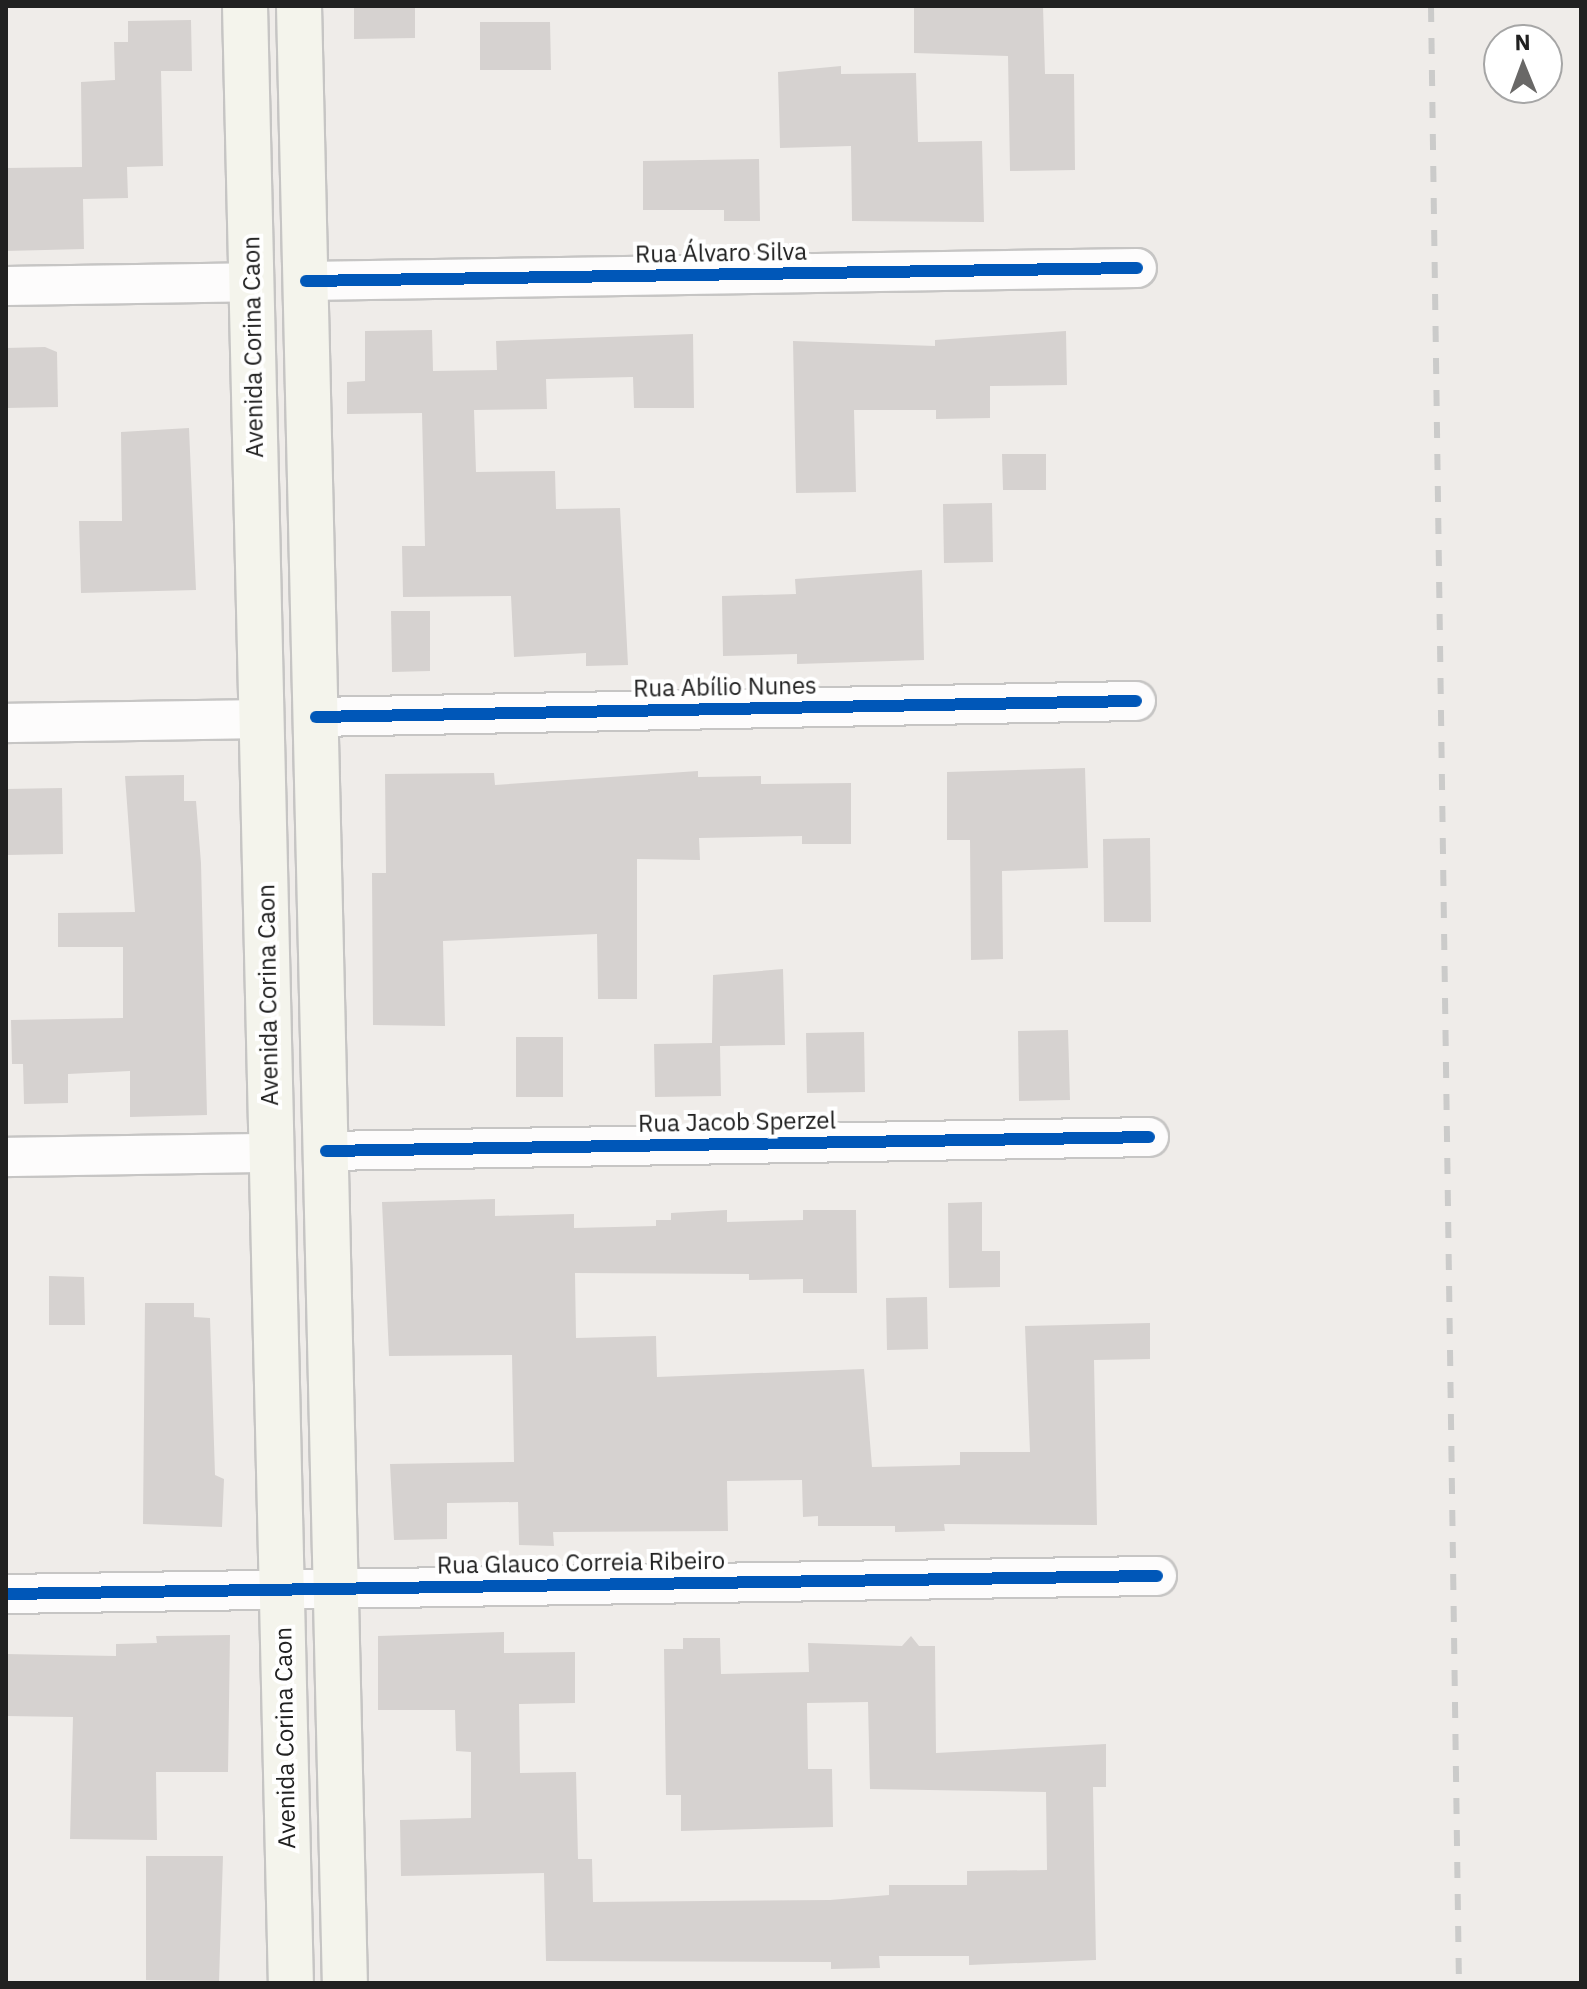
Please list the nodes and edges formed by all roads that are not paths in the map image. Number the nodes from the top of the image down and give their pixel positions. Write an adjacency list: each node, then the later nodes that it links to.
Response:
1 (245, 6): 5 (main road, Avenida Corina Caon)
2 (299, 6): 4 (main road)
3 (1137, 268): 4 (street, Rua Álvaro Silva)
4 (306, 281): 8 (main road)
5 (251, 282): 6 (street); 9 (main road, Avenida Corina Caon)
6 (6, 286)
7 (1136, 701): 8 (street, Rua Abílio Nunes)
8 (316, 717): 12 (main road)
9 (261, 719): 10 (street); 13 (main road, Avenida Corina Caon)
10 (6, 723)
11 (1149, 1137): 12 (street, Rua Jacob Sperzel)
12 (326, 1151): 16 (main road)
13 (272, 1153): 14 (street); 17 (main road, Avenida Corina Caon)
14 (6, 1157)
15 (1157, 1576): 16 (street, Rua Glauco Correia Ribeiro)
16 (336, 1589): 17 (street, Rua Glauco Correia Ribeiro); 20 (main road)
17 (282, 1590): 18 (street, Rua Glauco Correia Ribeiro); 19 (main road, Avenida Corina Caon)
18 (6, 1594)
19 (291, 1983)
20 (345, 1983)

